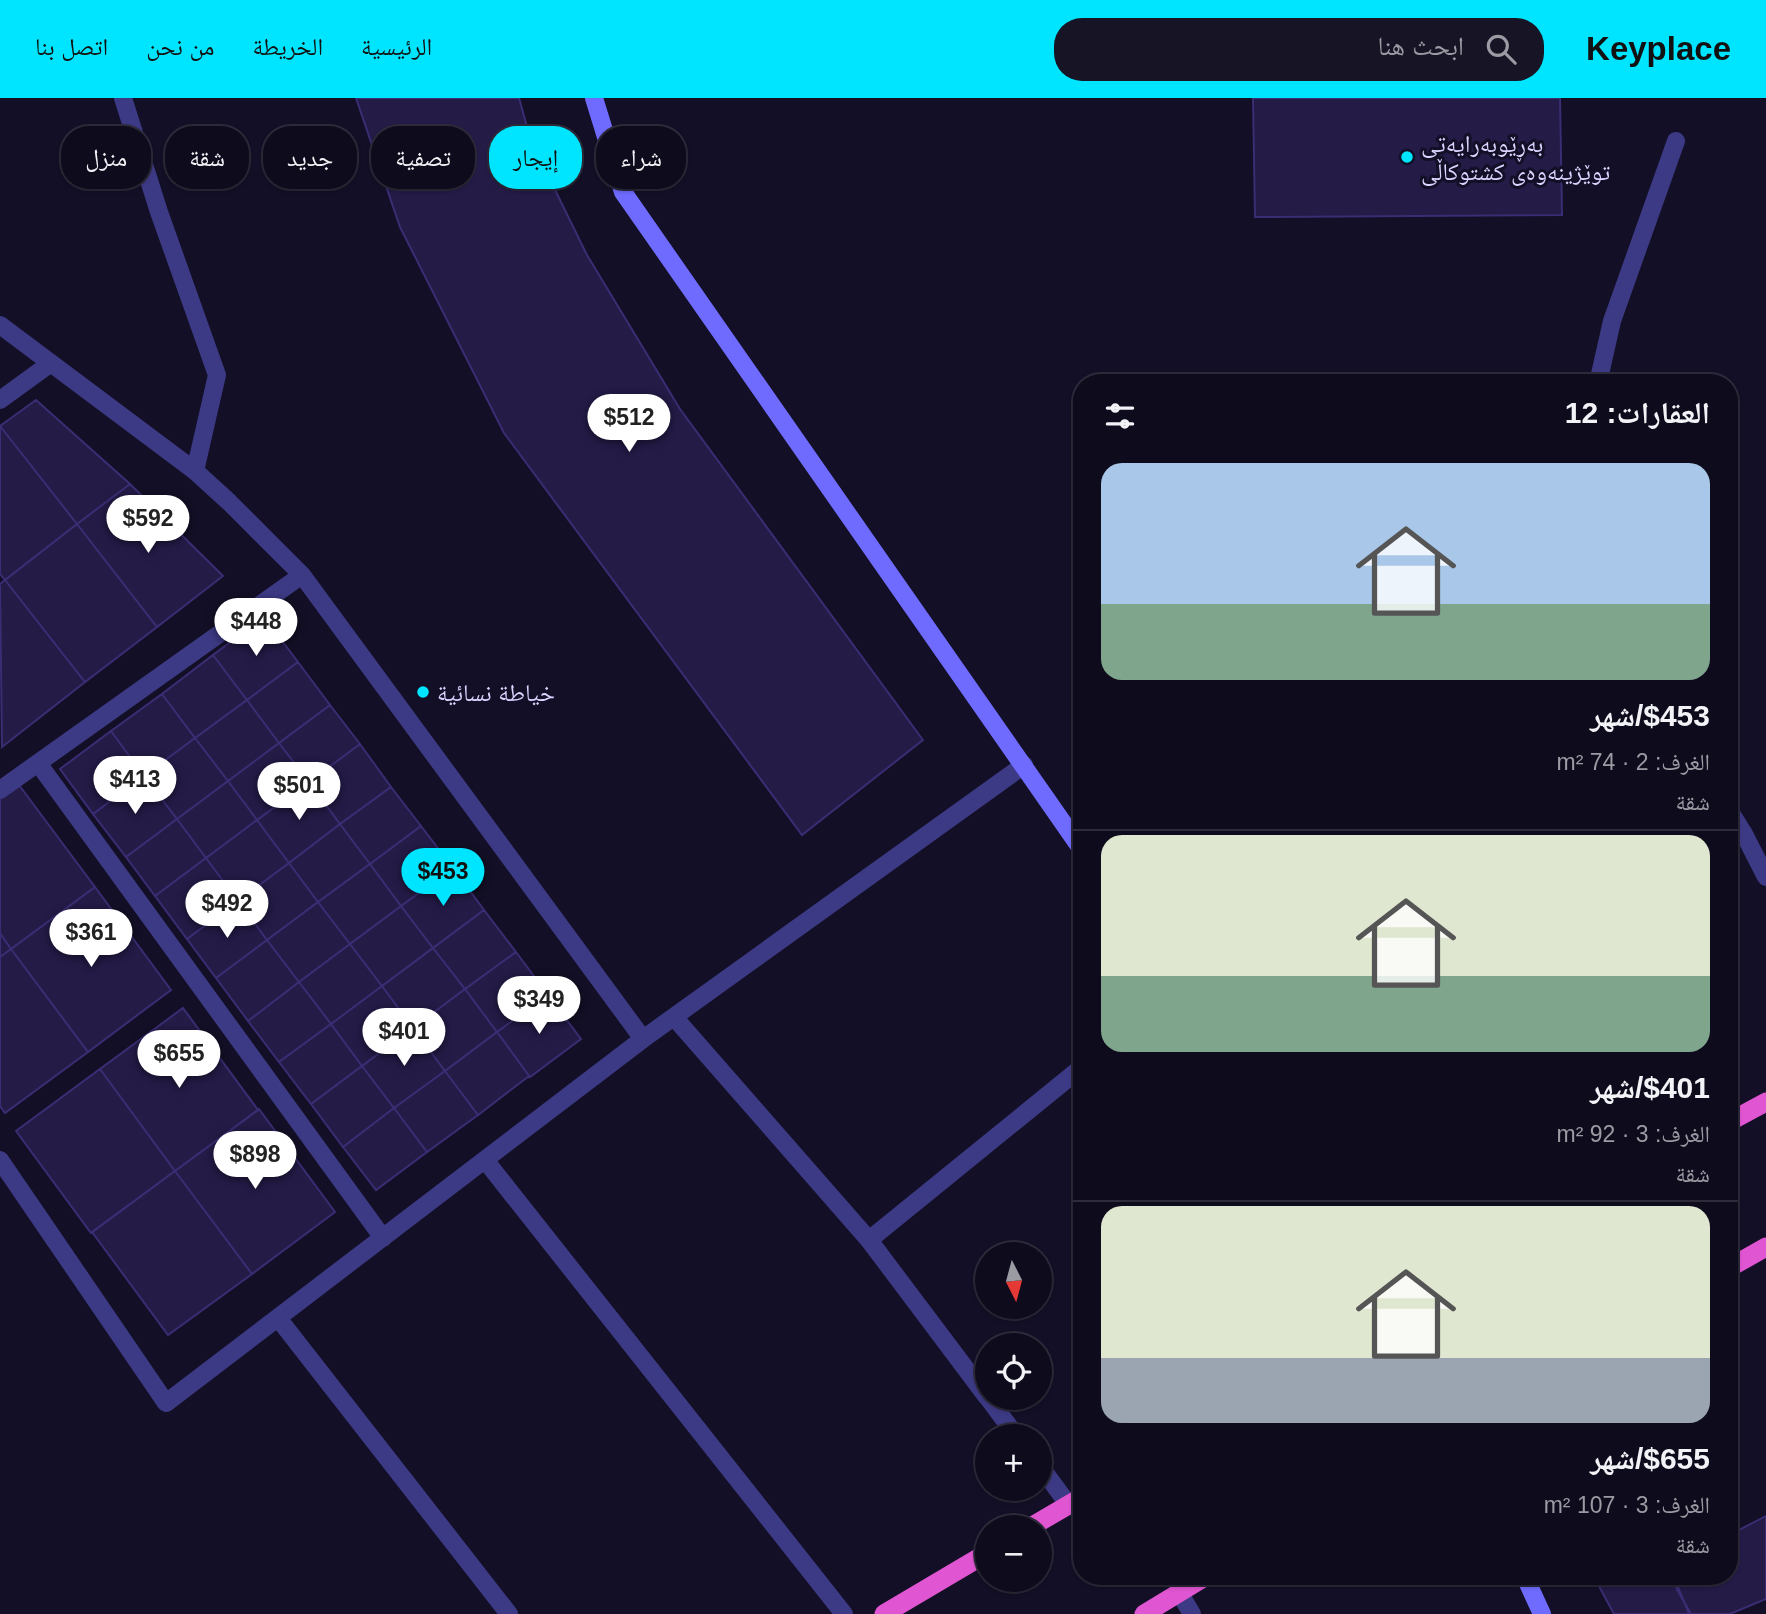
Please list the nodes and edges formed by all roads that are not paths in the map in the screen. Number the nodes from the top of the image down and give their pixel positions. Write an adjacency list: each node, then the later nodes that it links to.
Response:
1 (123, 98): 8 (street)
2 (594, 98): 11 (main road)
3 (1676, 141): 6 (street)
4 (0, 325): 5 (street)
5 (51, 363): 7 (street); 8 (street)
6 (1600, 374)
7 (0, 400)
8 (195, 471): 9 (street)
9 (302, 575): 10 (street); 17 (street)
10 (38, 763): 12 (street); 23 (street)
11 (1024, 765): 14 (main road); 16 (street)
12 (0, 790)
13 (1738, 824): 15 (street)
14 (1073, 837)
15 (1766, 877)
16 (674, 1017): 17 (street); 24 (street)
17 (643, 1039): 22 (street)
18 (1073, 1074): 24 (street)
19 (1766, 1101): 20 (highway)
20 (1738, 1117)
21 (0, 1160): 27 (street)
22 (485, 1160): 23 (street); 38 (street)
23 (383, 1238): 27 (street)
24 (869, 1240): 28 (street)
25 (1766, 1247): 26 (highway)
26 (1738, 1263)
27 (278, 1318): 37 (street)
28 (975, 1380)
29 (1052, 1478): 30 (street)
30 (1073, 1499)
31 (1073, 1502): 32 (highway)
32 (1051, 1515)
33 (975, 1560): 39 (highway)
34 (1191, 1585): 36 (highway)
35 (1529, 1585): 42 (main road)
36 (1179, 1592): 40 (highway); 41 (street)
37 (509, 1614)
38 (844, 1614)
39 (884, 1614)
40 (1144, 1614)
41 (1192, 1614)
42 (1542, 1614)

